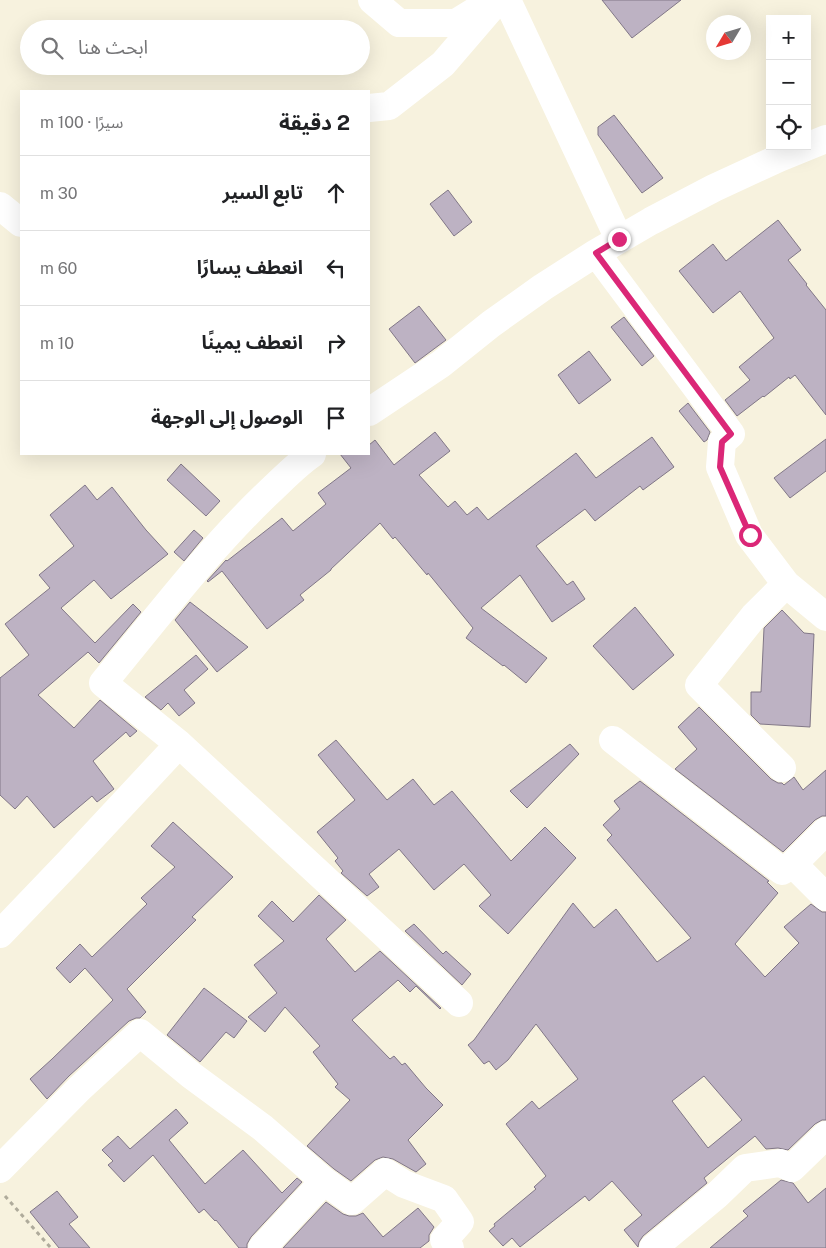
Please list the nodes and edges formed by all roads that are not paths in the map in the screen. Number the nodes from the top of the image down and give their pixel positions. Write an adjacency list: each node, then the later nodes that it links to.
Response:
1 (372, 0): 2 (street)
2 (493, 0)
3 (498, 0): 5 (street)
4 (507, 0): 9 (street)
5 (370, 108)
6 (826, 139): 9 (street)
7 (0, 206): 8 (street)
8 (20, 222)
9 (619, 239): 10 (street)
10 (596, 253): 11 (street); 13 (street)
11 (370, 411)
12 (311, 455): 16 (street)
13 (786, 584): 14 (street); 17 (street)
14 (826, 617)
15 (614, 740): 19 (street)
16 (179, 744): 21 (street); 22 (street)
17 (782, 768)
18 (826, 831): 19 (street)
19 (793, 864): 20 (street)
20 (826, 897)
21 (0, 934)
22 (459, 1003)
23 (826, 1135): 28 (street)
24 (0, 1170): 25 (street)
25 (324, 1182): 26 (street); 27 (street)
26 (443, 1245)
27 (262, 1248)
28 (653, 1248)

